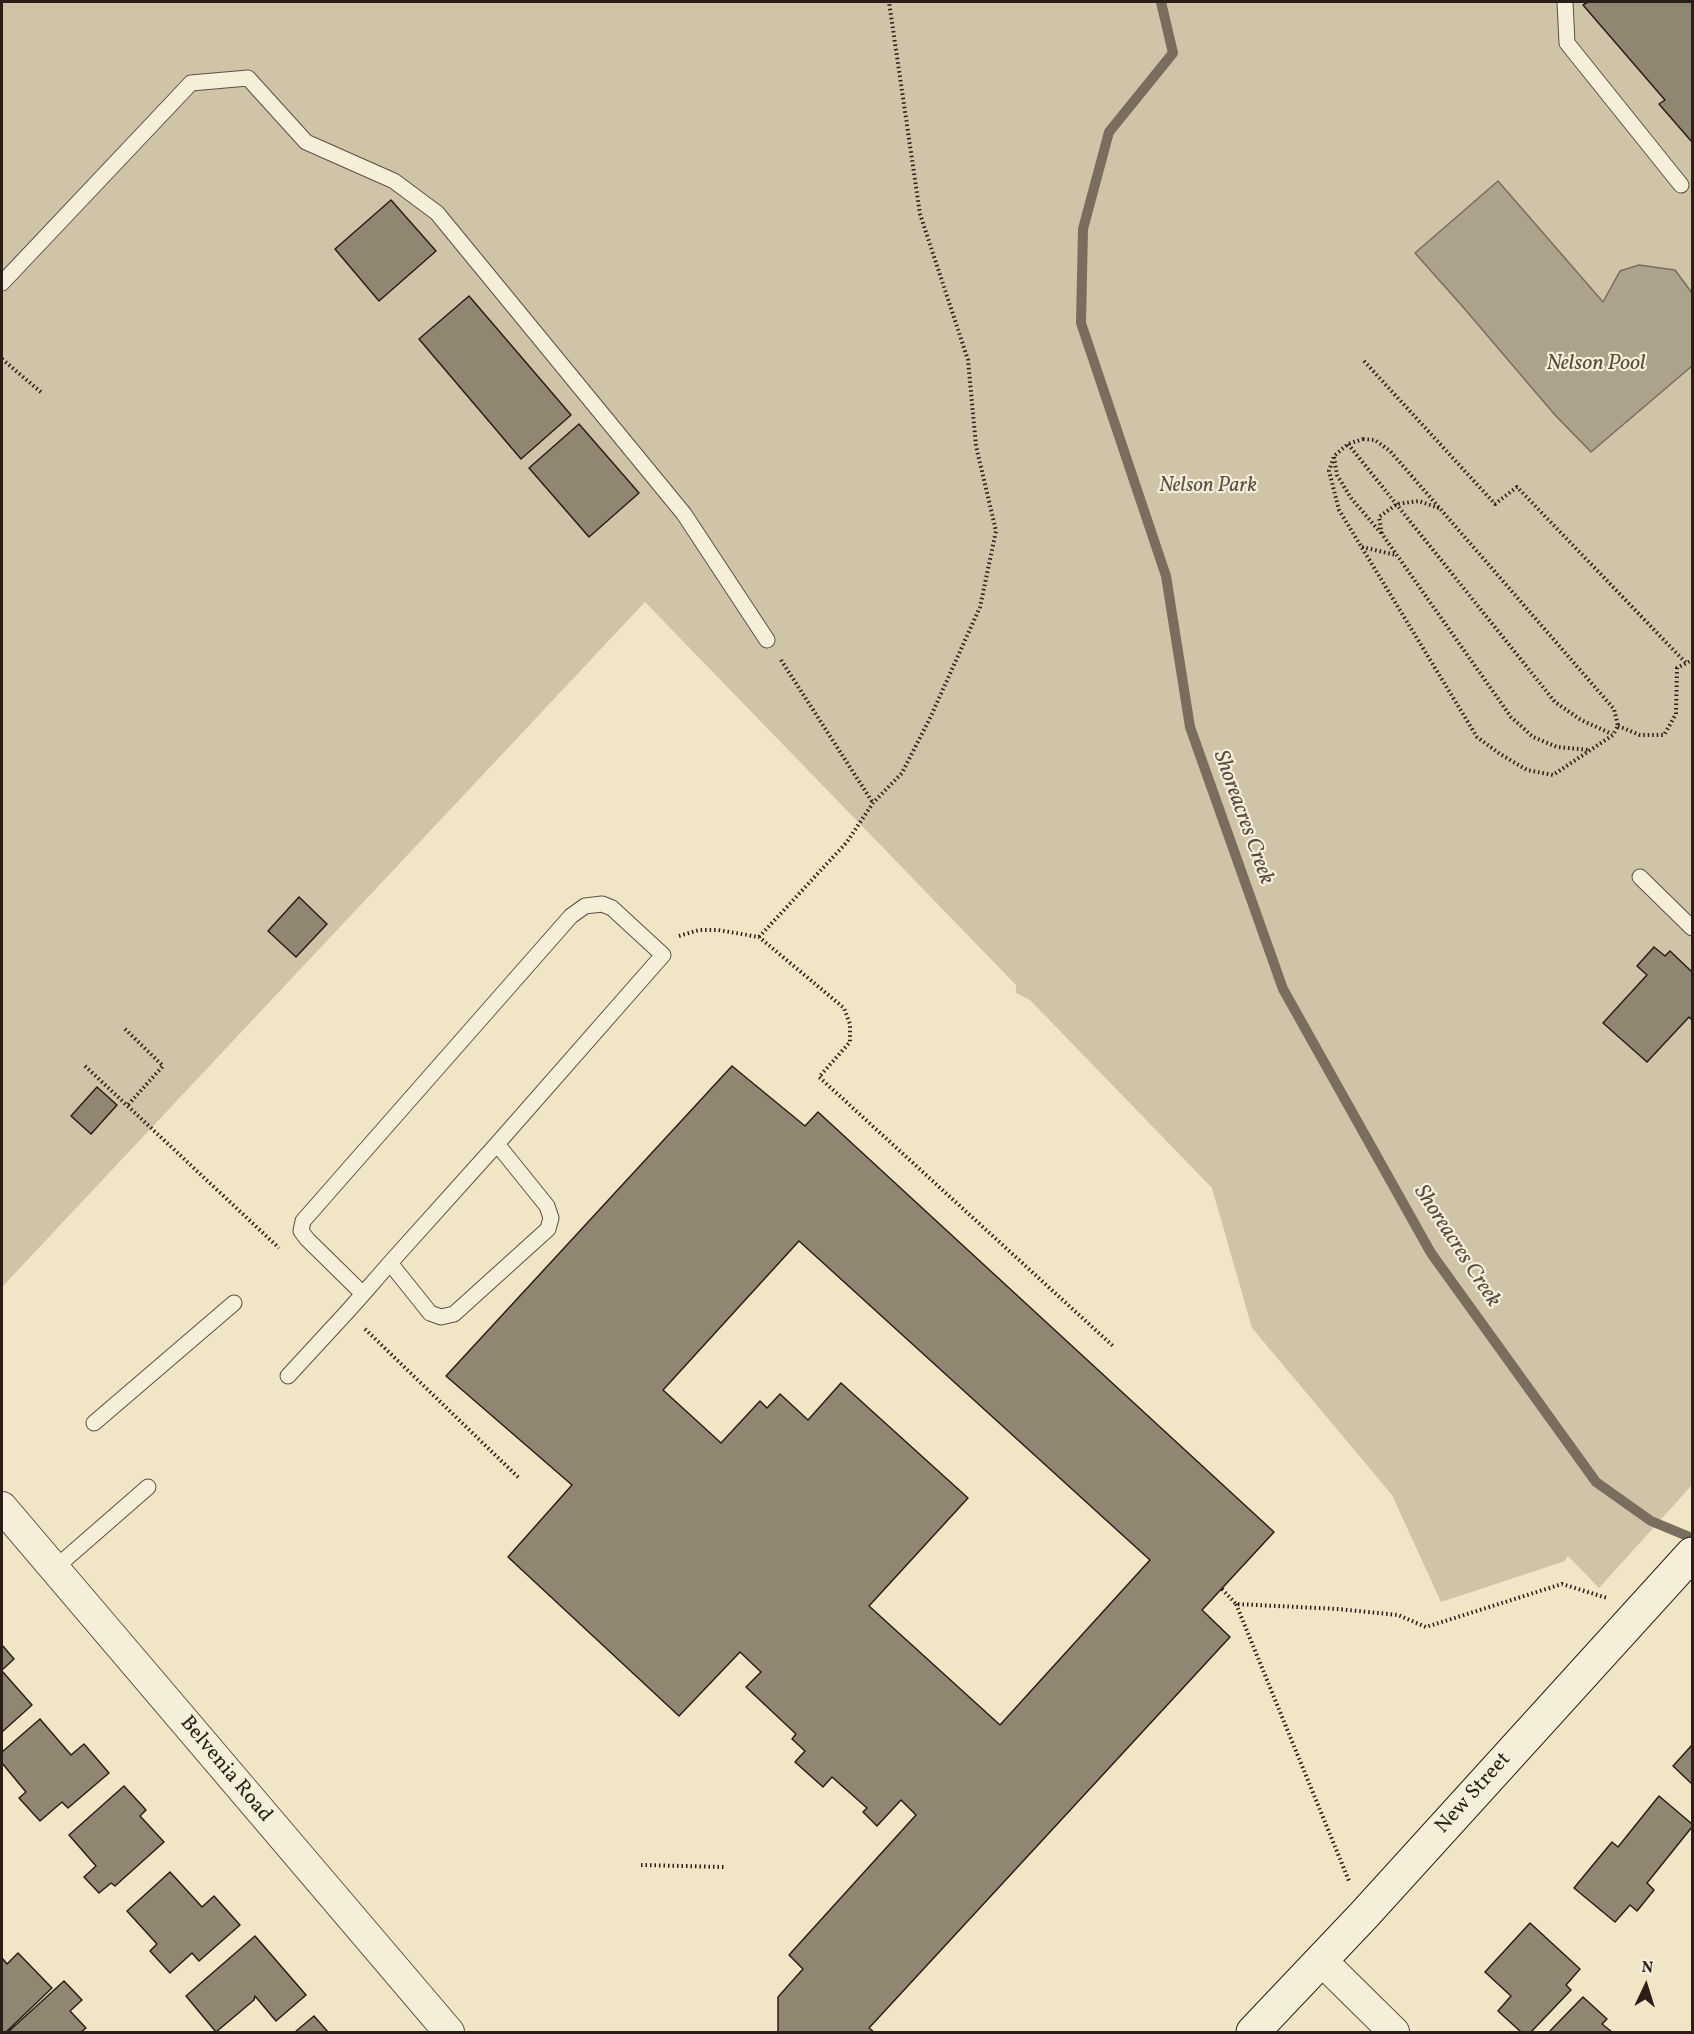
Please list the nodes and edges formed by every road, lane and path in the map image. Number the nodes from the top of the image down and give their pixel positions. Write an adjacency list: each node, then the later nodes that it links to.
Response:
1 (889, 2): 21 (path)
2 (1565, 2): 3 (lane)
3 (1681, 185)
4 (2, 283): 15 (lane)
5 (2, 359): 7 (path)
6 (1364, 361): 17 (path)
7 (42, 393)
8 (1348, 444): 9 (path); 10 (path); 11 (path)
9 (1334, 456): 12 (path); 13 (path)
10 (1397, 504): 11 (path); 12 (path); 19 (path)
11 (1439, 508): 18 (path)
12 (1382, 534): 14 (path)
13 (1362, 547): 14 (path); 20 (path)
14 (1396, 555): 20 (path)
15 (767, 640): 21 (path)
16 (1692, 660): 17 (path)
17 (1686, 663): 18 (path)
18 (1618, 726): 19 (path)
19 (1613, 735): 20 (path)
20 (1590, 750)
21 (873, 803): 24 (path)
22 (1640, 877): 23 (lane)
23 (1692, 928)
24 (759, 937): 25 (path); 32 (path)
25 (663, 955): 28 (lane); 30 (lane)
26 (125, 1029): 27 (path)
27 (127, 1106)
28 (497, 1144): 29 (lane); 29 (lane)
29 (390, 1263): 30 (lane)
30 (363, 1294): 33 (lane)
31 (234, 1303): 34 (lane)
32 (1113, 1346)
33 (288, 1376)
34 (93, 1423)
35 (148, 1487): 38 (lane)
36 (2, 1507): 38 (street, Belvenia Road)
37 (1692, 1554): 41 (main road, New Street)
38 (54, 1569): 46 (street, Belvenia Road)
39 (1222, 1589): 40 (path)
40 (1236, 1604): 41 (path); 44 (path)
41 (1641, 1610): 44 (main road, New Street)
42 (641, 1865): 43 (path)
43 (724, 1867)
44 (1364, 1915): 45 (main road, New Street)
45 (1321, 1960): 47 (main road, New Street); 48 (street)
46 (449, 2032)
47 (1253, 2032)
48 (1394, 2032)

